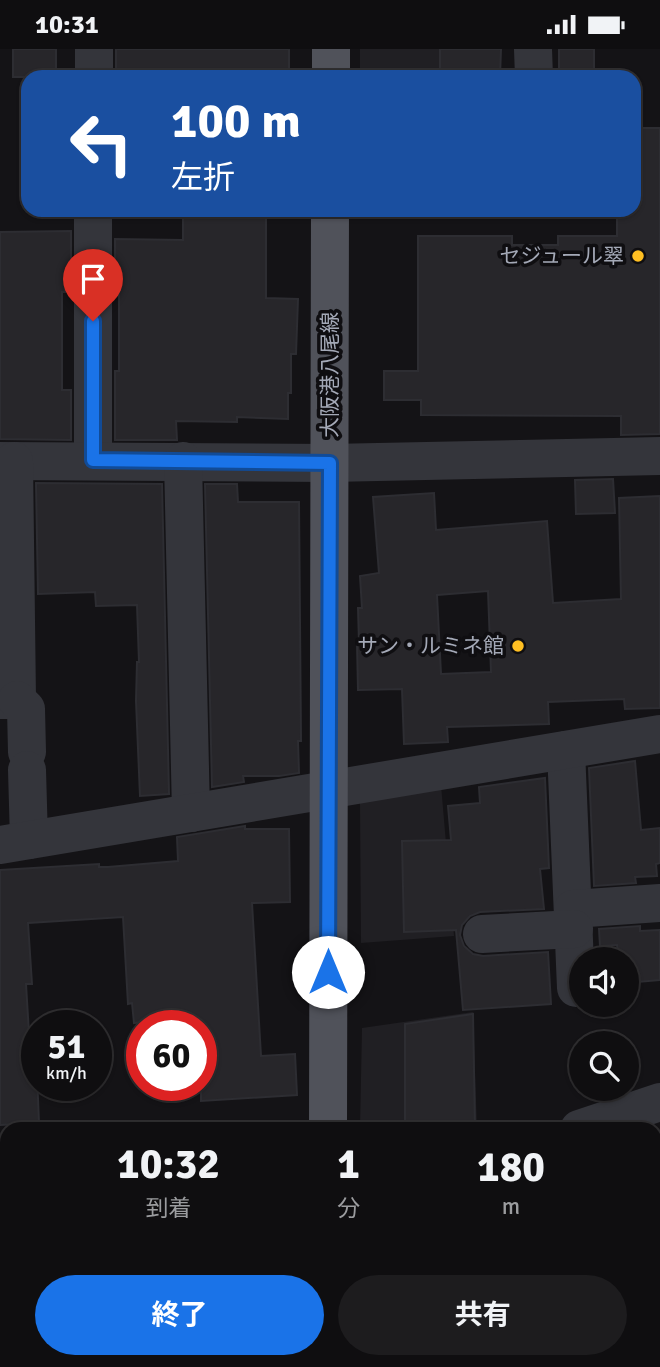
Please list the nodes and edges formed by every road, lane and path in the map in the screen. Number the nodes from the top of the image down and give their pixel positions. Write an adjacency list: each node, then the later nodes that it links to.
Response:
1 (94, 49): 4 (street)
2 (331, 49): 5 (main road)
3 (533, 49): 6 (street)
4 (94, 70)
5 (331, 70)
6 (534, 70)
7 (93, 217): 10 (street)
8 (330, 217): 13 (main road, 大阪港八尾線)
9 (660, 456): 13 (street)
10 (93, 460): 11 (street); 12 (street)
11 (7, 461): 14 (street)
12 (183, 461): 13 (street); 19 (street)
13 (330, 463): 18 (main road, 大阪港八尾線)
14 (8, 583): 15 (street)
15 (8, 700): 20 (street)
16 (660, 734): 17 (street)
17 (566, 750): 18 (street); 22 (street)
18 (328, 790): 19 (street); 26 (main road, 大阪港八尾線)
19 (191, 813): 20 (street)
20 (14, 843)
21 (660, 903): 22 (street)
22 (573, 919): 23 (street); 24 (street)
23 (482, 935)
24 (574, 947)
25 (660, 1102): 27 (street)
26 (328, 1122)
27 (600, 1122)

